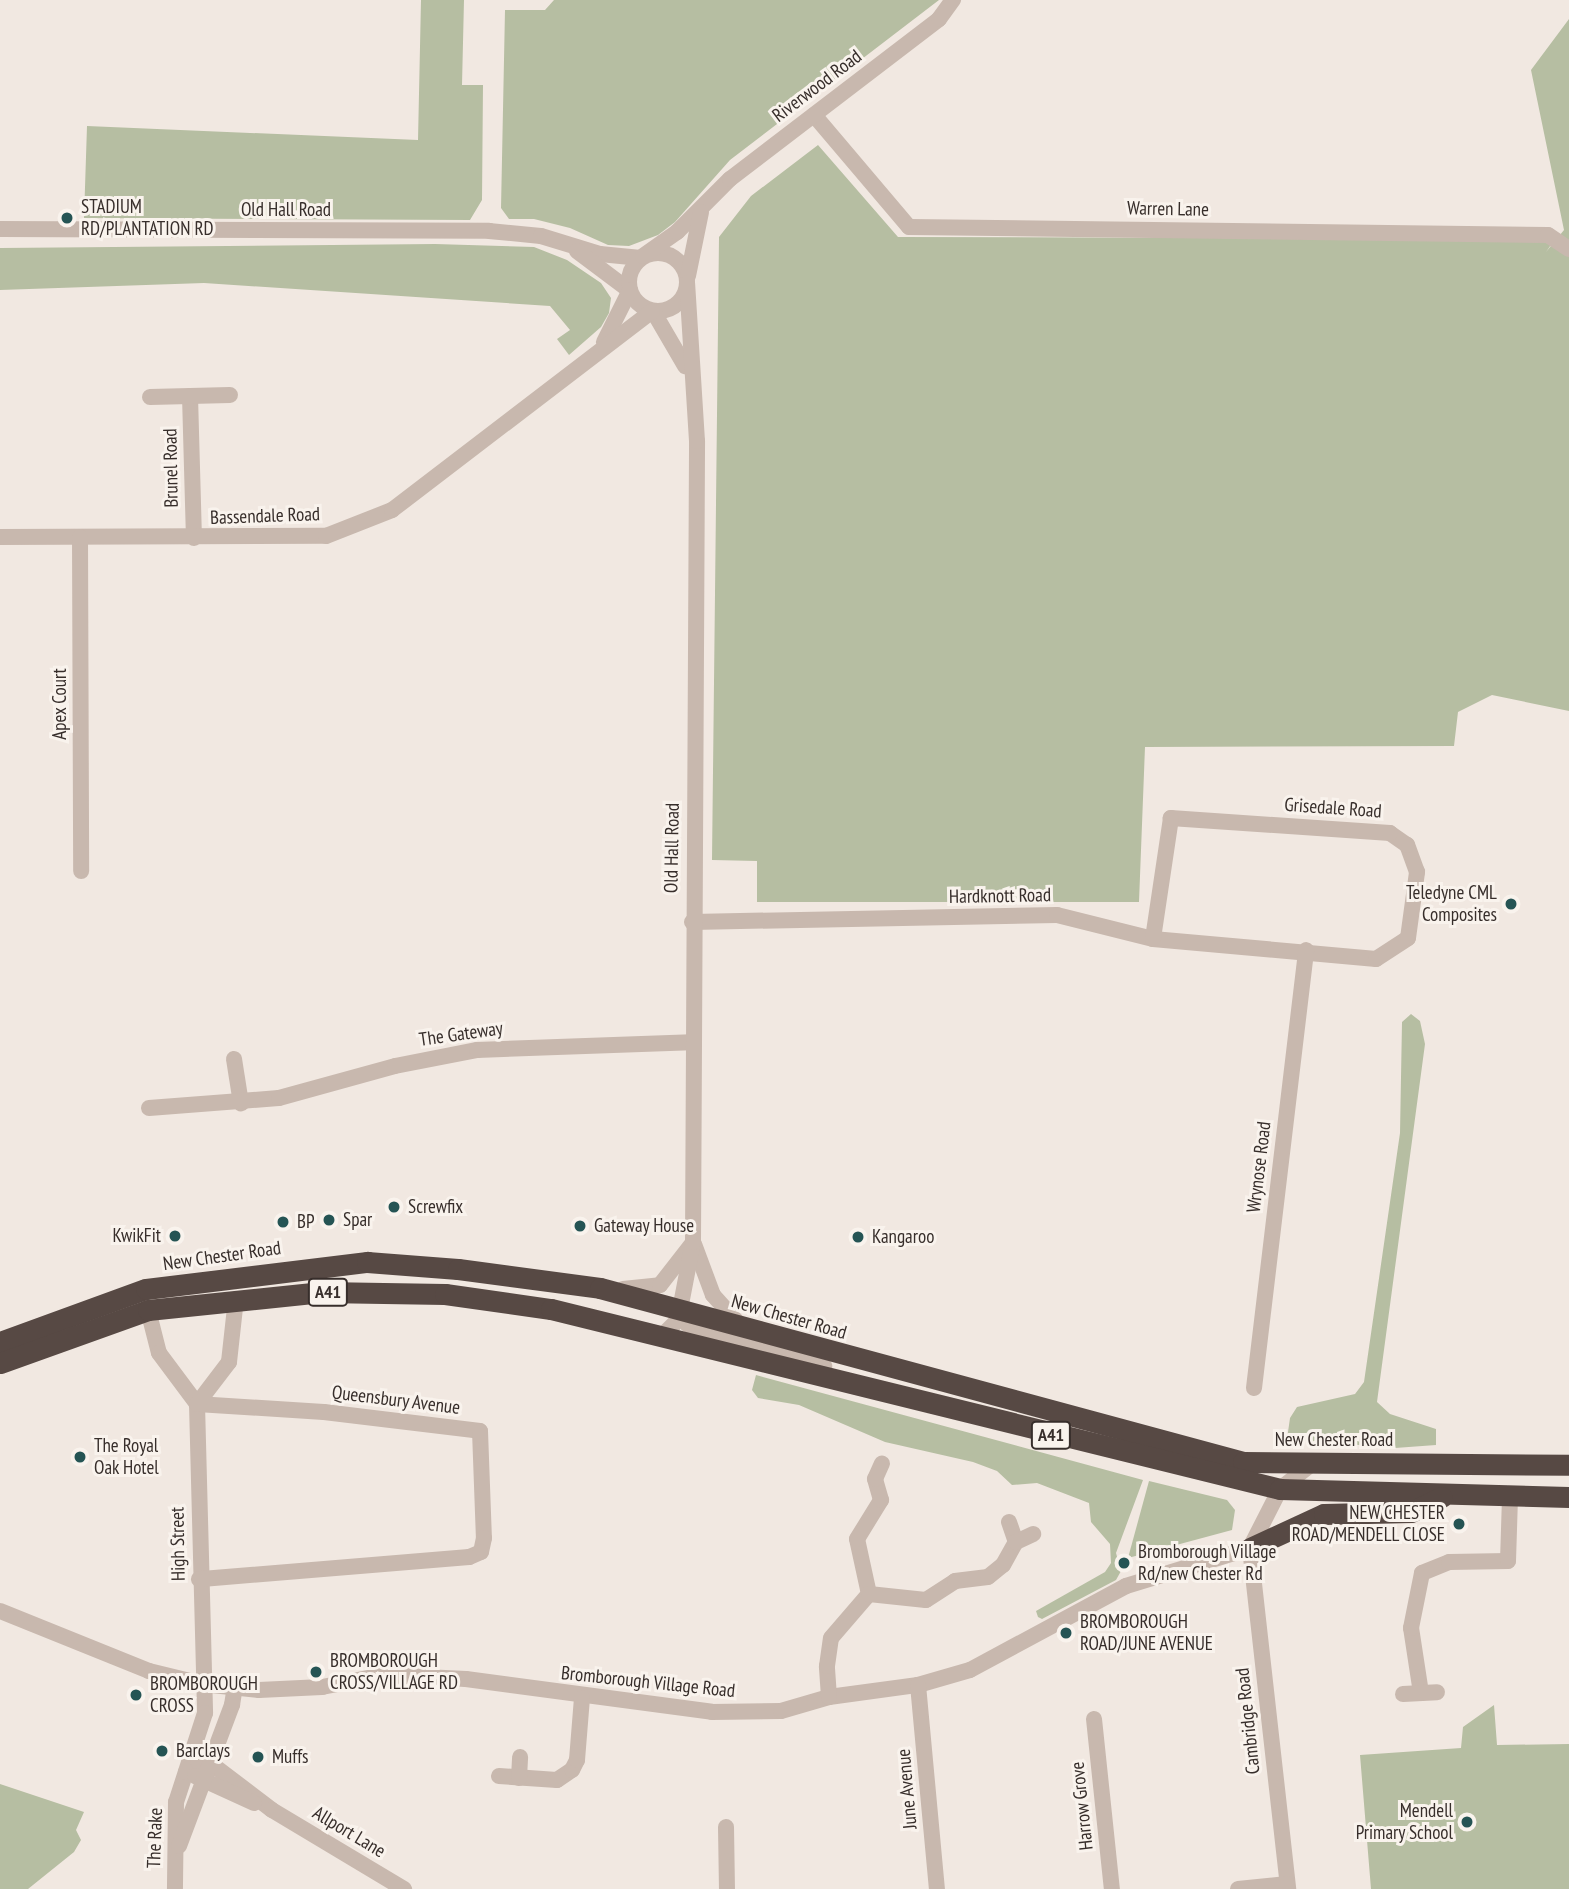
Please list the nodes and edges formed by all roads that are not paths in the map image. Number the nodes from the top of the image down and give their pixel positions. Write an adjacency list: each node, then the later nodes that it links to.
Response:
1 (953, 0): 2 (street, Riverwood Road)
2 (814, 115): 3 (street, Riverwood Road); 6 (street, Warren Lane)
3 (705, 204): 7 (street, Riverwood Road); 8 (street, Riverwood Road)
4 (0, 229): 5 (street, Old Hall Road)
5 (570, 246): 7 (street, Old Hall Road); 9 (street, Old Hall Road)
6 (1569, 249)
7 (642, 257): 8 (street); 9 (street)
8 (687, 282): 10 (street); 12 (street, Old Hall Road)
9 (629, 290): 10 (street); 11 (street, Bassendale Road)
10 (652, 311): 11 (street, Bassendale Road); 12 (street, Old Hall Road)
11 (598, 349): 18 (street, Bassendale Road)
12 (692, 385): 20 (street, Old Hall Road)
13 (230, 395): 14 (street)
14 (191, 396): 15 (street); 18 (street, Brunel Road)
15 (150, 397)
16 (0, 537): 17 (street, Bassendale Road)
17 (80, 537): 18 (street, Bassendale Road); 19 (street, Apex Court)
18 (194, 538)
19 (81, 872)
20 (692, 922): 21 (street, Hardknott Road); 23 (street, Old Hall Road)
21 (1153, 939): 22 (street, Hardknott Road); 22 (street, Grisedale Road)
22 (1306, 950): 36 (street, Wrynose Road)
23 (691, 1042): 25 (street, The Gateway); 27 (street, Old Hall Road)
24 (234, 1059): 25 (street)
25 (242, 1103): 26 (street, The Gateway)
26 (149, 1108)
27 (693, 1242): 28 (street); 31 (street, Old Hall Road); 32 (street)
28 (600, 1288): 31 (highway, New Chester Road / A41); 34 (highway, New Chester Road / A41)
29 (236, 1298): 30 (highway, A41); 33 (highway, A41); 37 (street)
30 (148, 1310): 35 (highway, A41); 37 (street)
31 (681, 1311): 32 (highway, New Chester Road / A41); 33 (street); 38 (street)
32 (744, 1328): 39 (highway, New Chester Road / A41)
33 (661, 1337): 38 (highway, A41)
34 (0, 1342)
35 (0, 1363)
36 (1254, 1388)
37 (197, 1404): 54 (street, High Street); 54 (street, Queensbury Avenue)
38 (1028, 1429): 45 (highway, A41)
39 (1243, 1462): 41 (highway, New Chester Road / A41); 45 (highway)
40 (882, 1463): 43 (street)
41 (1313, 1463): 42 (highway, New Chester Road / A41); 45 (street)
42 (1569, 1465)
43 (875, 1479): 44 (street); 55 (street)
44 (857, 1480)
45 (1280, 1489): 46 (highway, A41); 50 (highway); 53 (street)
46 (1447, 1495): 47 (highway, A41); 50 (highway)
47 (1510, 1497): 48 (highway, A41); 60 (street)
48 (1569, 1497)
49 (1009, 1522): 52 (street)
50 (1304, 1524): 53 (highway)
51 (1032, 1534): 52 (street)
52 (1016, 1542): 55 (street)
53 (1250, 1548): 58 (street, Bromborough Village Road); 73 (street, Cambridge Road)
54 (199, 1579): 57 (street, High Street)
55 (869, 1594): 61 (street)
56 (0, 1611): 57 (street, Bromborough Village Road)
57 (202, 1684): 59 (street, Bromborough Village Road); 66 (street, High Street)
58 (918, 1685): 61 (street, Bromborough Village Road); 77 (street, June Avenue)
59 (235, 1687): 62 (street, Bromborough Village Road); 65 (street)
60 (1403, 1694)
61 (829, 1697): 62 (street, Bromborough Village Road)
62 (582, 1698): 68 (street)
63 (1094, 1719): 78 (street, Harrow Grove)
64 (520, 1757): 68 (street)
65 (209, 1762): 66 (street); 69 (street); 70 (street)
66 (190, 1763): 69 (street); 72 (street, The Rake)
67 (499, 1776): 68 (street)
68 (519, 1778)
69 (201, 1781): 70 (street); 72 (street)
70 (272, 1810): 75 (street, Allport Lane)
71 (726, 1827): 76 (street)
72 (174, 1864): 74 (street, The Rake)
73 (1287, 1887): 79 (street)
74 (175, 1889)
75 (404, 1889)
76 (727, 1889)
77 (937, 1889)
78 (1111, 1889)
79 (1238, 1889)

